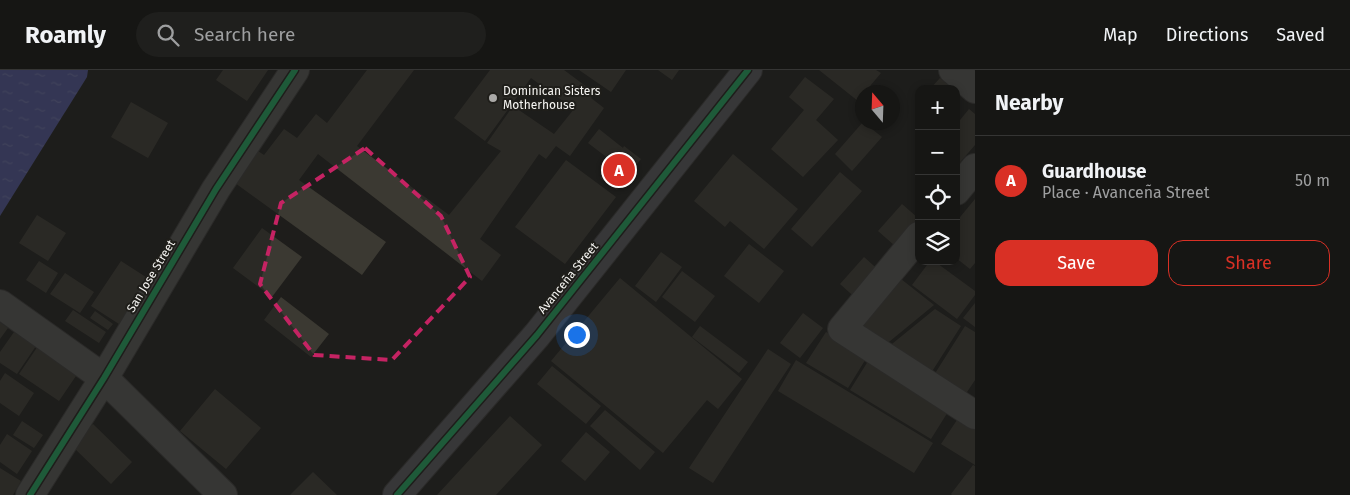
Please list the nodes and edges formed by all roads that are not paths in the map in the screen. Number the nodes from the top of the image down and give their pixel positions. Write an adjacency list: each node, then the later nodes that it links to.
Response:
1 (295, 70): 9 (street, San Jose Street)
2 (748, 70): 13 (main road, Avanceña Street)
3 (954, 70): 4 (street)
4 (975, 89)
5 (975, 168): 6 (street)
6 (960, 186)
7 (915, 241): 10 (street)
8 (0, 304): 9 (street)
9 (104, 378): 11 (street, San Jose Street); 12 (street)
10 (975, 416)
11 (30, 495)
12 (223, 495)
13 (398, 495)

